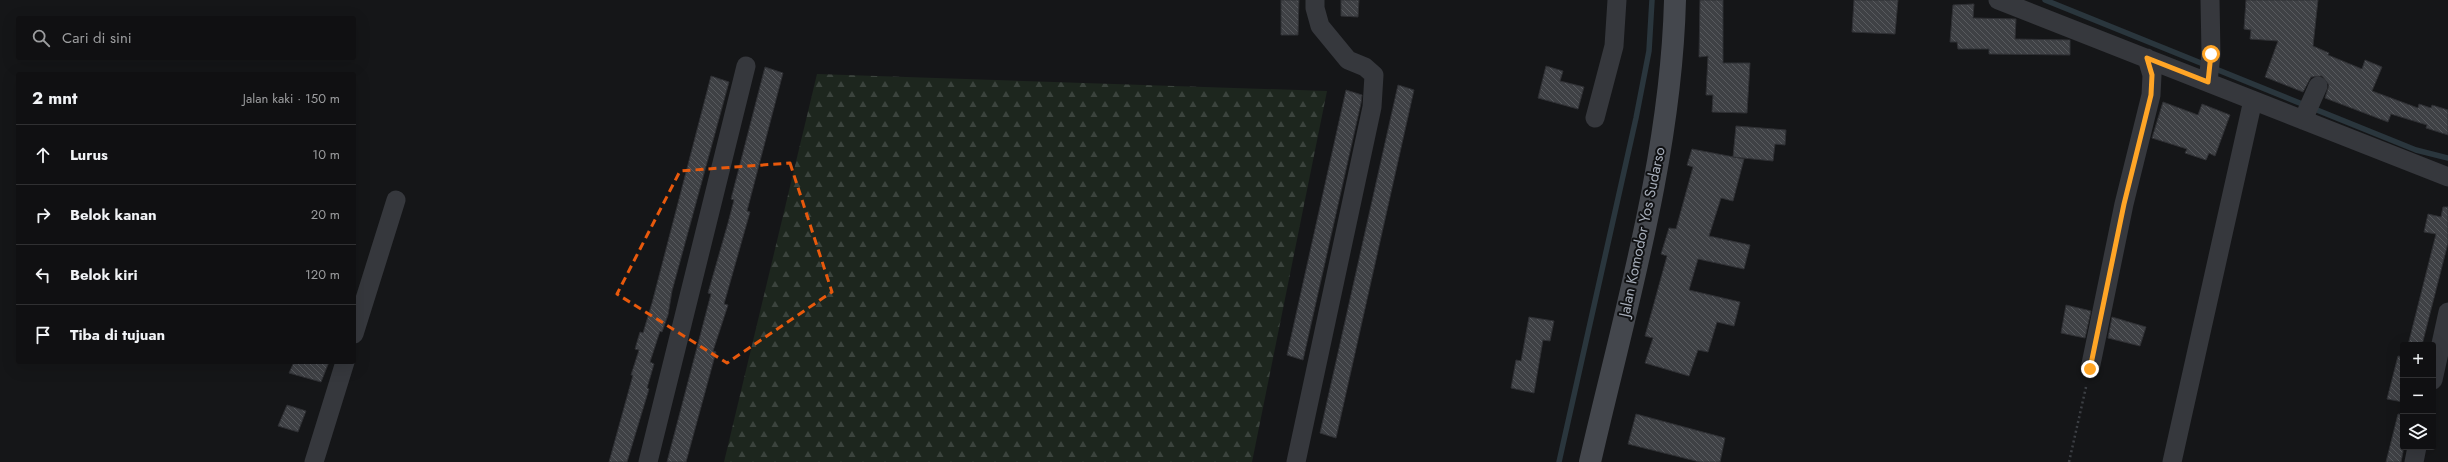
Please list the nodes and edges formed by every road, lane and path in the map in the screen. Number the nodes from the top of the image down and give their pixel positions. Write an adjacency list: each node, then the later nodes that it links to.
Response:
1 (1315, 0): 21 (street)
2 (1617, 0): 10 (street)
3 (1675, 0): 22 (street, Jalan Komodor Yos Sudarso)
4 (2210, 0): 8 (street)
5 (2006, 1): 6 (street)
6 (2147, 58): 8 (street); 16 (street)
7 (746, 66): 20 (street)
8 (2208, 80): 9 (street)
9 (2253, 100): 11 (street); 24 (street)
10 (1595, 118)
11 (2448, 177)
12 (396, 200): 14 (street)
13 (2448, 312): 17 (street)
14 (356, 328)
15 (344, 364): 19 (street)
16 (2090, 369): 23 (path)
17 (2433, 378)
18 (2416, 450): 25 (street)
19 (314, 462)
20 (648, 462)
21 (1296, 462)
22 (1590, 462)
23 (2069, 462)
24 (2172, 462)
25 (2414, 462)

